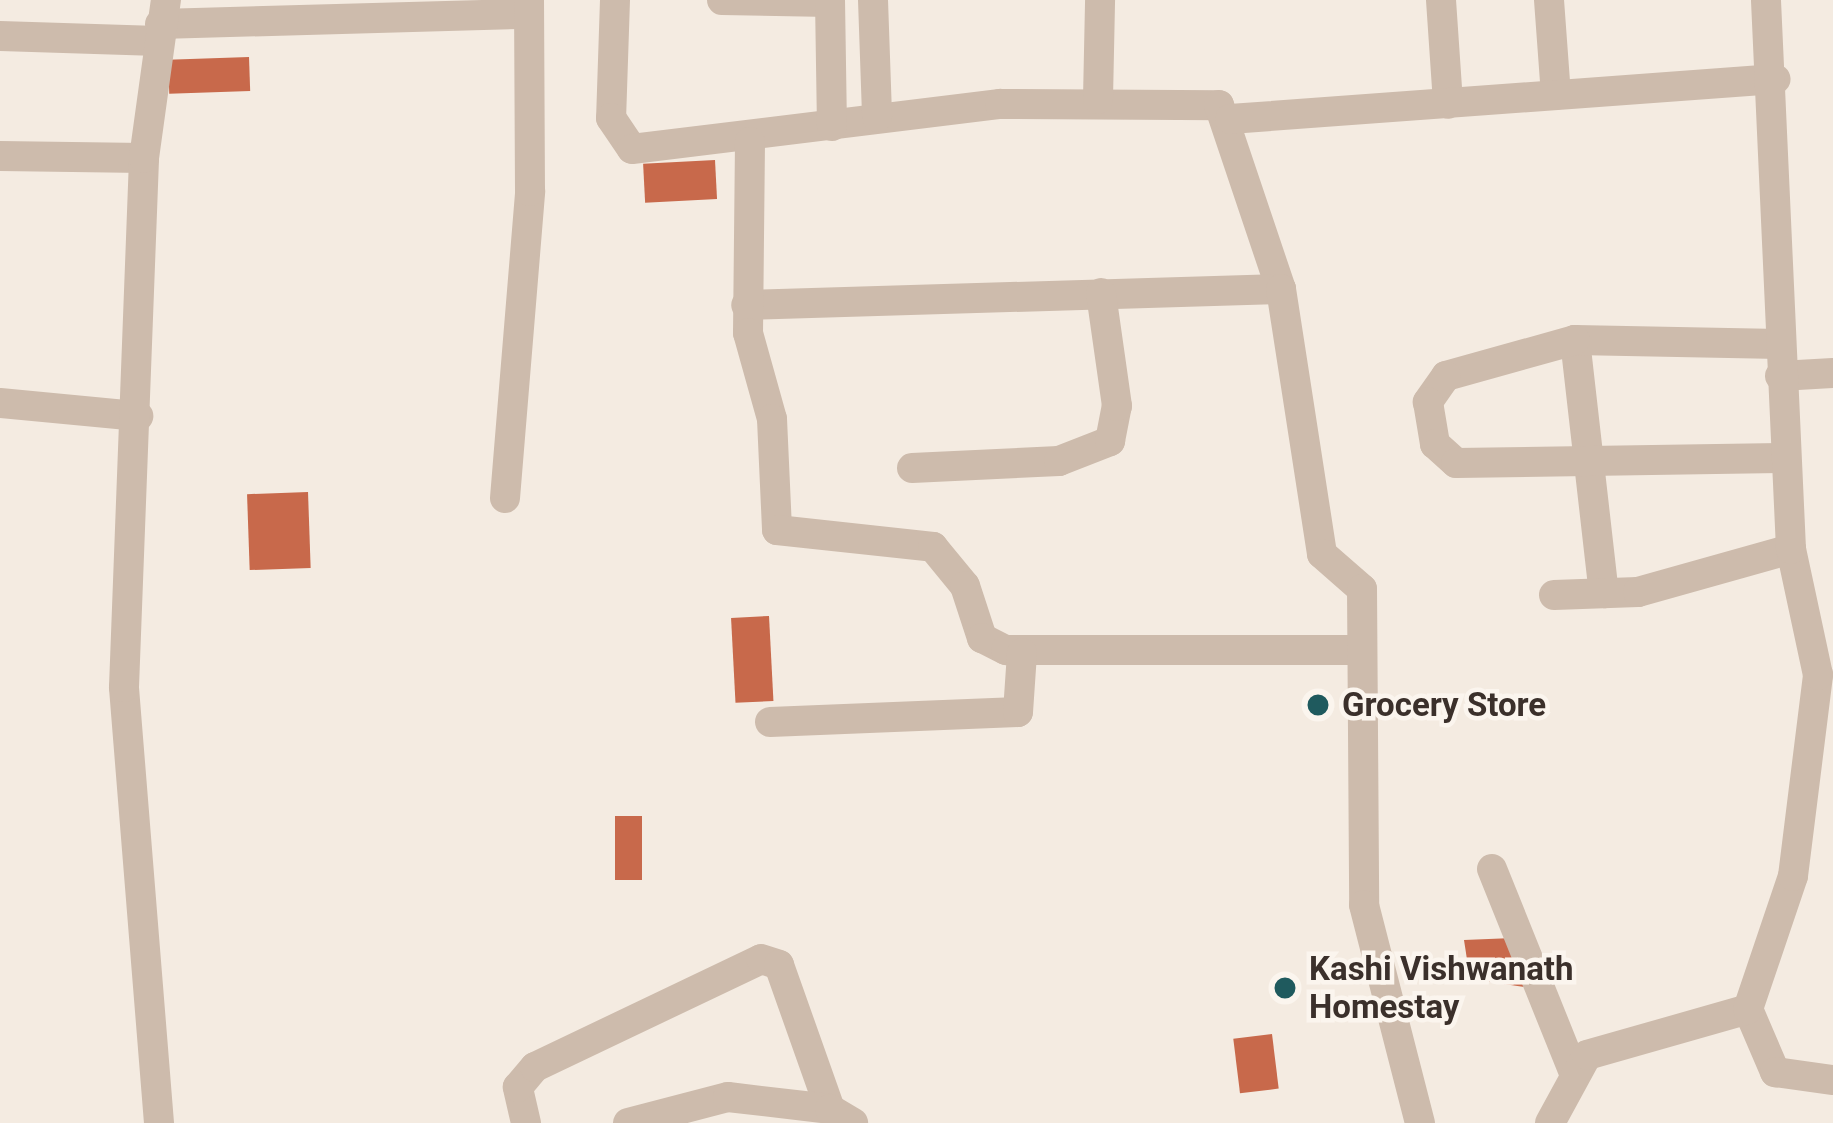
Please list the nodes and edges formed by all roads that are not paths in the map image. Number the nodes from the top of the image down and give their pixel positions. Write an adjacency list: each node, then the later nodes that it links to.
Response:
1 (616, 0): 19 (street)
2 (722, 0): 8 (street)
3 (873, 0): 16 (street)
4 (1100, 0): 14 (street)
5 (1441, 0): 15 (street)
6 (1549, 0): 13 (street)
7 (1766, 0): 12 (street)
8 (830, 1): 18 (street)
9 (529, 7): 10 (street); 33 (street)
10 (161, 22): 11 (street); 21 (street)
11 (0, 36)
12 (1776, 80): 13 (street); 26 (street)
13 (1556, 95): 15 (street)
14 (1098, 99): 16 (street); 17 (street)
15 (1448, 104): 17 (street)
16 (877, 117): 18 (street)
17 (1230, 119): 22 (street)
18 (832, 127): 19 (street)
19 (750, 142): 24 (street)
20 (0, 156): 21 (street)
21 (144, 158): 29 (street)
22 (1281, 289): 23 (street); 37 (street)
23 (1101, 293): 24 (street); 32 (street)
24 (746, 305): 38 (street)
25 (1575, 340): 26 (street); 31 (street); 31 (street)
26 (1780, 360): 27 (street); 30 (street)
27 (1833, 373)
28 (0, 403): 29 (street)
29 (138, 416): 46 (street)
30 (1785, 458): 31 (street); 34 (street)
31 (1588, 459): 35 (street)
32 (912, 467)
33 (505, 498)
34 (1790, 549): 35 (street); 40 (street)
35 (1604, 593): 36 (street)
36 (1554, 596)
37 (1357, 650): 38 (street); 49 (street)
38 (1022, 653): 39 (street)
39 (770, 722)
40 (1825, 740): 42 (street)
41 (1492, 869): 43 (street)
42 (1748, 1009): 43 (street); 44 (street)
43 (1573, 1071): 50 (street)
44 (1833, 1080)
45 (842, 1116): 47 (street); 48 (street)
46 (159, 1123)
47 (526, 1123)
48 (628, 1123)
49 (1420, 1123)
50 (1550, 1123)

